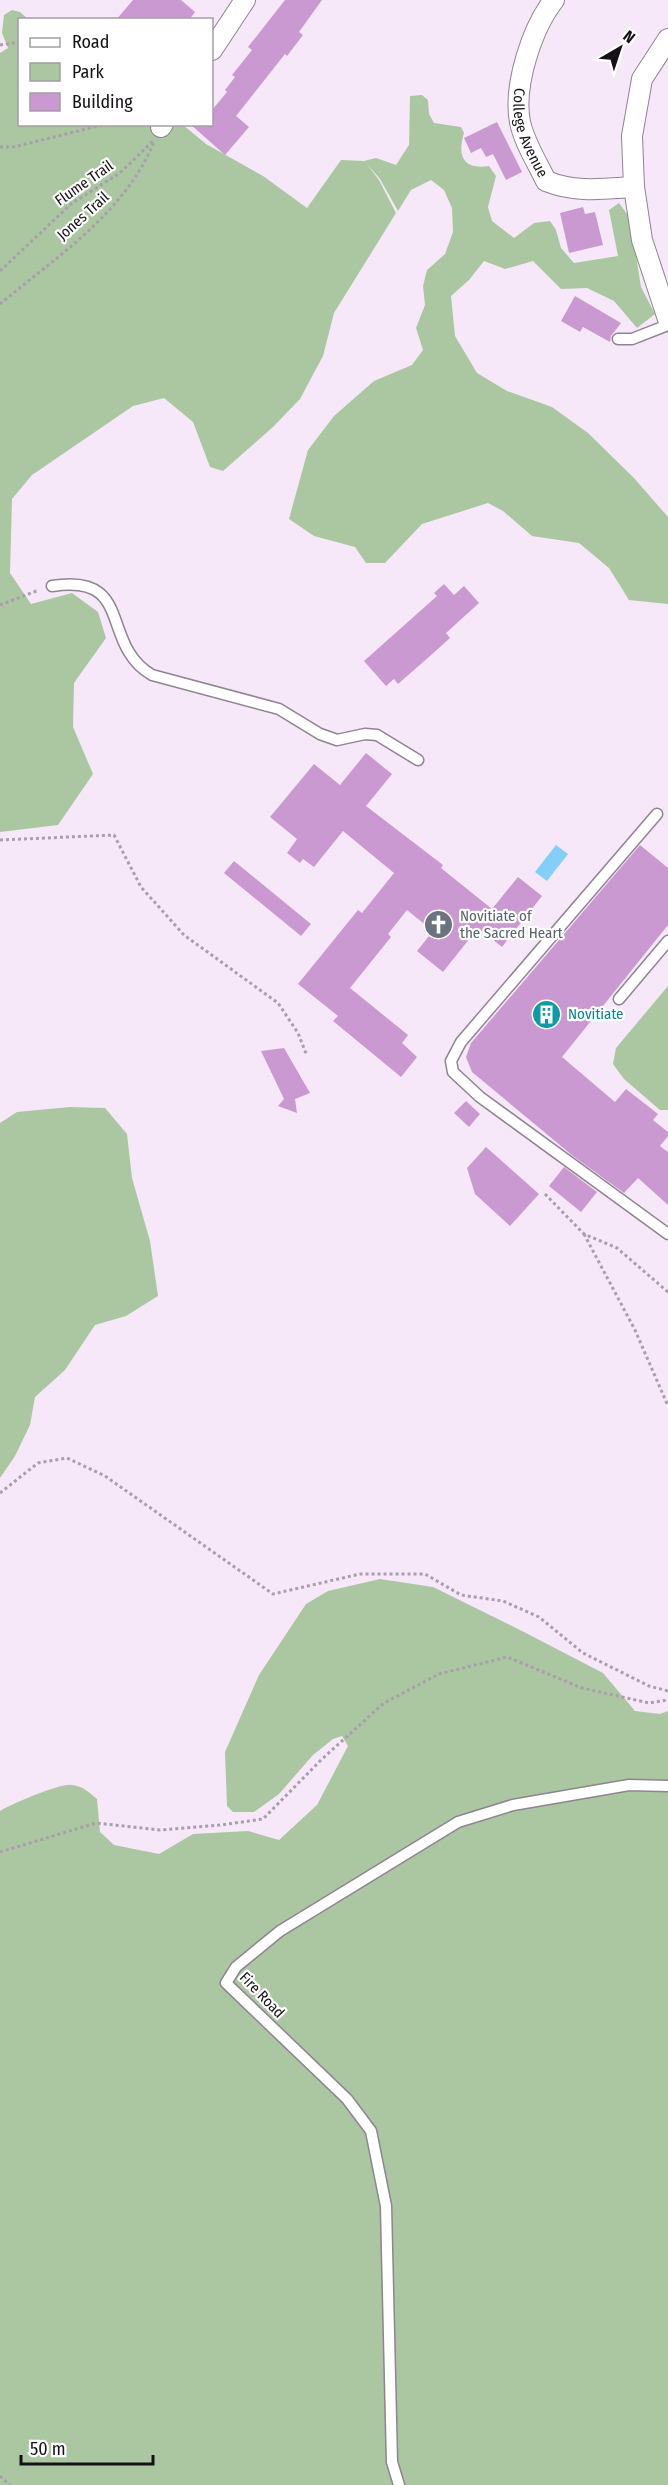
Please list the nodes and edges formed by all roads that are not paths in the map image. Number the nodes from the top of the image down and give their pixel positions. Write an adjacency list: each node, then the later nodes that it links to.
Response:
1 (245, 0): 4 (street)
2 (554, 0): 5 (street, College Avenue)
3 (668, 39): 5 (street)
4 (213, 48)
5 (634, 187): 6 (street)
6 (668, 319)
7 (668, 325): 8 (lane)
8 (618, 339)
9 (52, 586): 10 (lane)
10 (418, 760)
11 (657, 814): 14 (lane)
12 (668, 941): 13 (lane)
13 (619, 999)
14 (668, 1234)
15 (668, 1786): 16 (lane, Fire Road)
16 (399, 2485)

